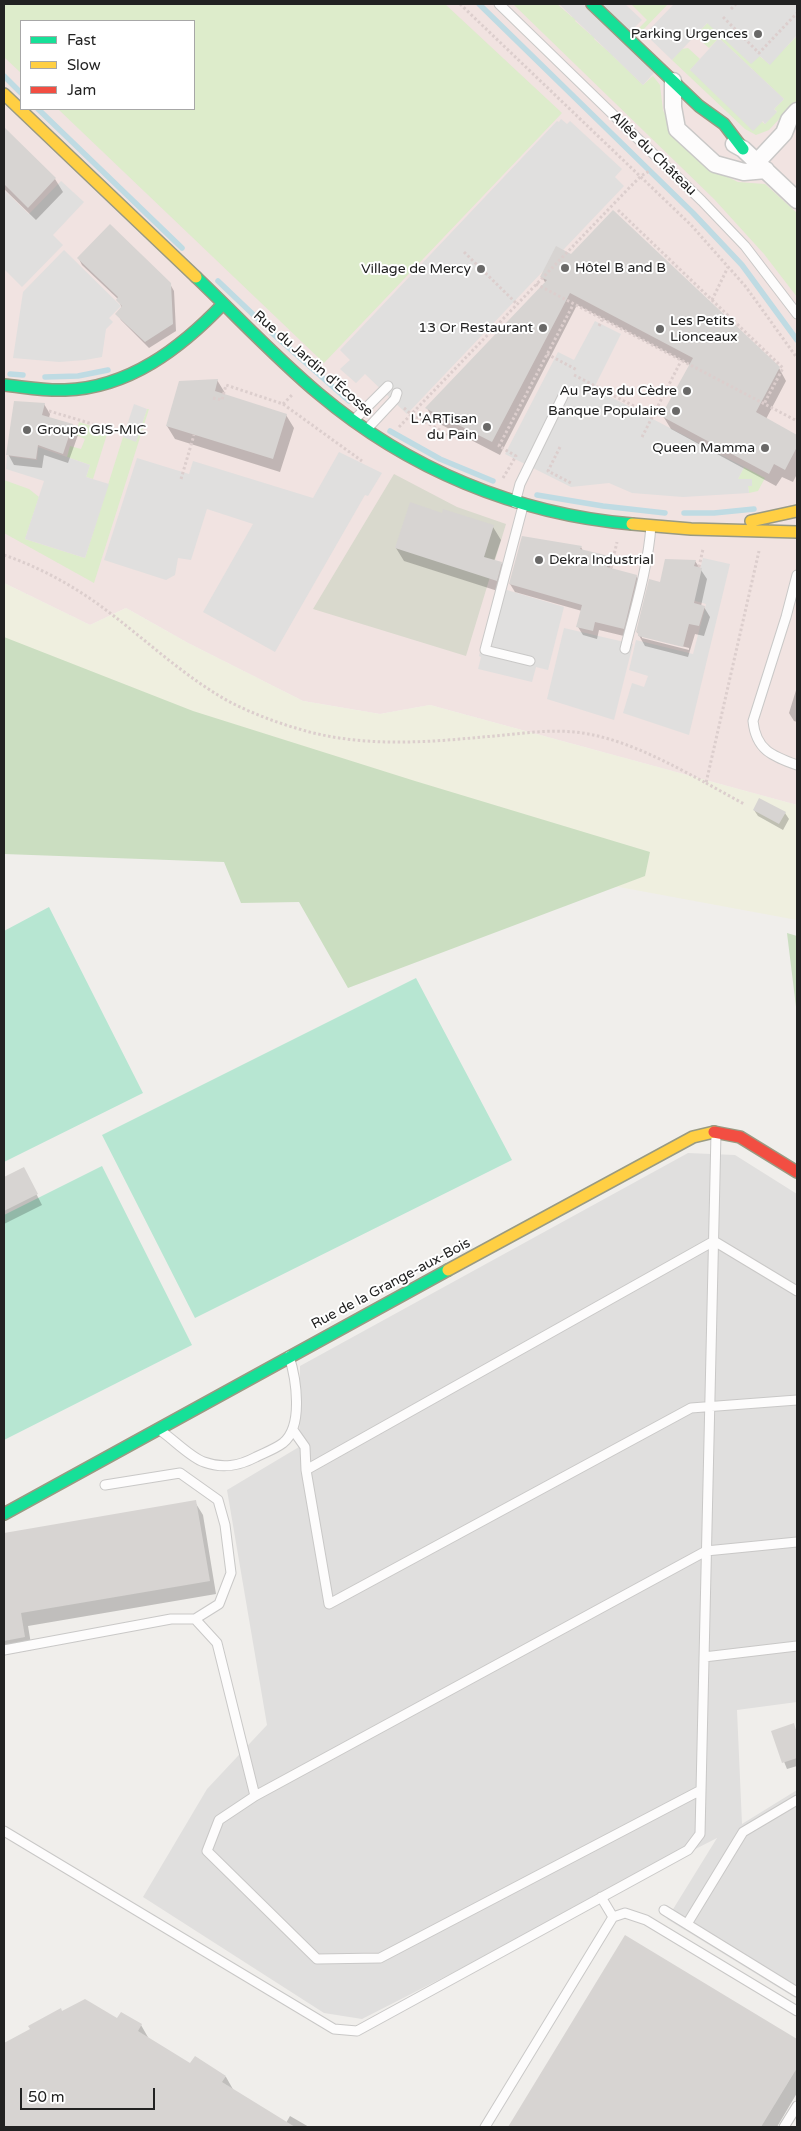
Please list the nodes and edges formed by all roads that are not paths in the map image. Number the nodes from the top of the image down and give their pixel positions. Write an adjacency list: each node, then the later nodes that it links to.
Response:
1 (499, 4): 13 (lane, Allée du Château)
2 (592, 4): 3 (street)
3 (673, 81): 5 (street); 10 (street)
4 (4, 94): 6 (street, Rue du Jardin d'Écosse)
5 (699, 106): 10 (street)
6 (20, 109)
7 (21, 110): 12 (street, Rue du Jardin d'Écosse)
8 (797, 111): 9 (street)
9 (791, 130): 10 (street)
10 (761, 166): 11 (street)
11 (797, 200)
12 (223, 304): 14 (street); 18 (street, Rue du Jardin d'Écosse)
13 (797, 314)
14 (4, 385)
15 (388, 386): 18 (lane)
16 (396, 396): 19 (lane)
17 (563, 396): 20 (lane)
18 (354, 421): 19 (street, Rue du Jardin d'Écosse)
19 (366, 430): 20 (street, Rue du Jardin d'Écosse)
20 (519, 504): 22 (street, Rue du Jardin d'Écosse); 27 (lane)
21 (797, 511): 23 (street, Rue du Jardin d'Écosse)
22 (651, 526): 23 (street, Rue du Jardin d'Écosse); 26 (lane)
23 (703, 529): 24 (street, Rue du Jardin d'Écosse)
24 (797, 532)
25 (797, 575): 28 (lane)
26 (625, 649)
27 (530, 661)
28 (797, 765)
29 (716, 1132): 30 (street, Rue de la Grange-aux-Bois); 31 (lane); 33 (street, Rue de la Grange-aux-Bois)
30 (797, 1172)
31 (714, 1241): 32 (lane); 35 (lane); 38 (lane)
32 (797, 1291)
33 (289, 1356): 36 (street, Rue de la Grange-aux-Bois); 37 (lane)
34 (797, 1400): 35 (lane)
35 (710, 1406): 38 (lane); 42 (lane)
36 (160, 1429): 37 (lane); 40 (street, Rue de la Grange-aux-Bois)
37 (293, 1430): 38 (lane)
38 (306, 1470)
39 (105, 1485): 43 (lane)
40 (4, 1514)
41 (797, 1542): 42 (lane)
42 (706, 1551): 46 (lane); 48 (lane)
43 (195, 1619): 45 (lane); 48 (lane)
44 (797, 1646): 46 (lane)
45 (4, 1650)
46 (704, 1657): 47 (lane)
47 (701, 1790): 48 (lane); 51 (lane)
48 (255, 1796)
49 (797, 1800): 54 (lane)
50 (4, 1831): 51 (lane)
51 (602, 1897): 53 (lane)
52 (664, 1910): 54 (lane)
53 (613, 1917): 56 (lane); 58 (lane)
54 (687, 1924): 55 (lane)
55 (797, 1992)
56 (797, 2011)
57 (796, 2109): 59 (lane)
58 (485, 2127)
59 (784, 2127)

